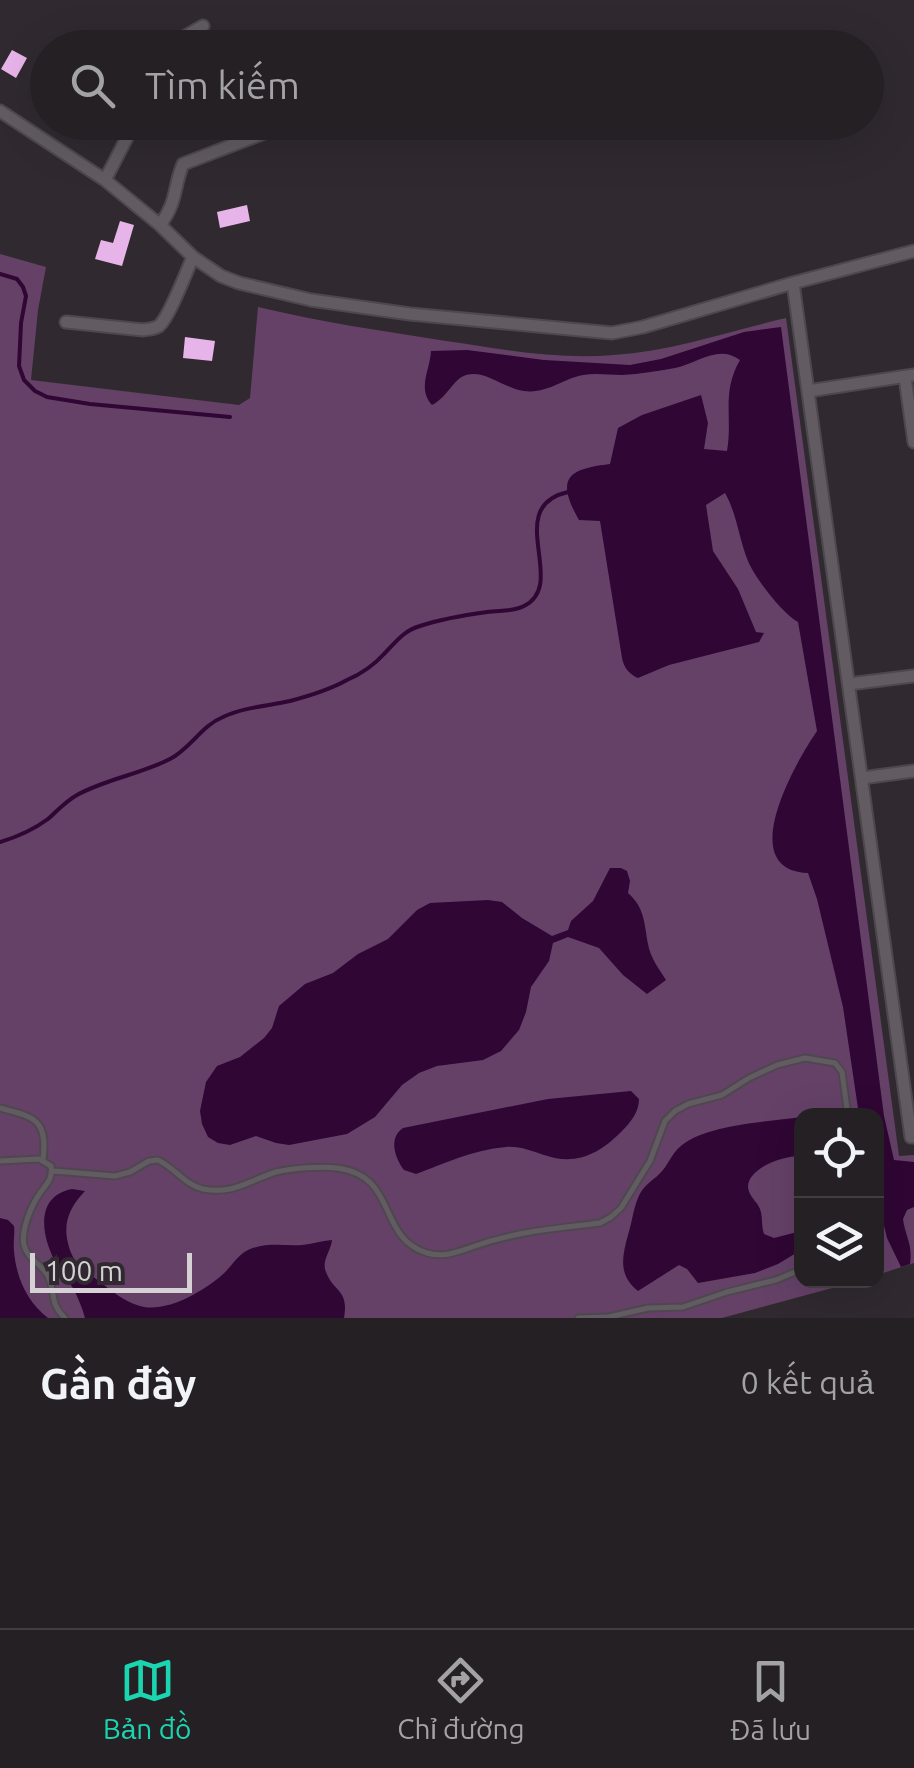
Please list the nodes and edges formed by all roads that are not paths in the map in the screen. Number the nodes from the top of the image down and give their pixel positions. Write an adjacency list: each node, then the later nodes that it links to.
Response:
1 (202, 26): 2 (street)
2 (195, 30)
3 (0, 111): 4 (street)
4 (30, 131)
5 (44, 140): 8 (street)
6 (125, 140): 8 (street)
7 (246, 140): 9 (street)
8 (104, 180): 9 (street)
9 (160, 226): 11 (street)
10 (914, 251): 12 (street)
11 (193, 257): 12 (street); 13 (street)
12 (794, 283): 15 (street)
13 (66, 322)
14 (910, 376): 15 (street); 16 (street)
15 (808, 391): 18 (street)
16 (914, 442)
17 (914, 676): 18 (street)
18 (849, 684): 20 (street)
19 (914, 771): 20 (street)
20 (862, 778): 23 (street)
21 (0, 1108): 24 (lane)
22 (847, 1108): 26 (lane)
23 (914, 1137)
24 (43, 1160): 25 (lane); 26 (lane)
25 (0, 1161)
26 (53, 1172): 28 (lane)
27 (794, 1272): 29 (lane)
28 (66, 1318)
29 (578, 1318)

